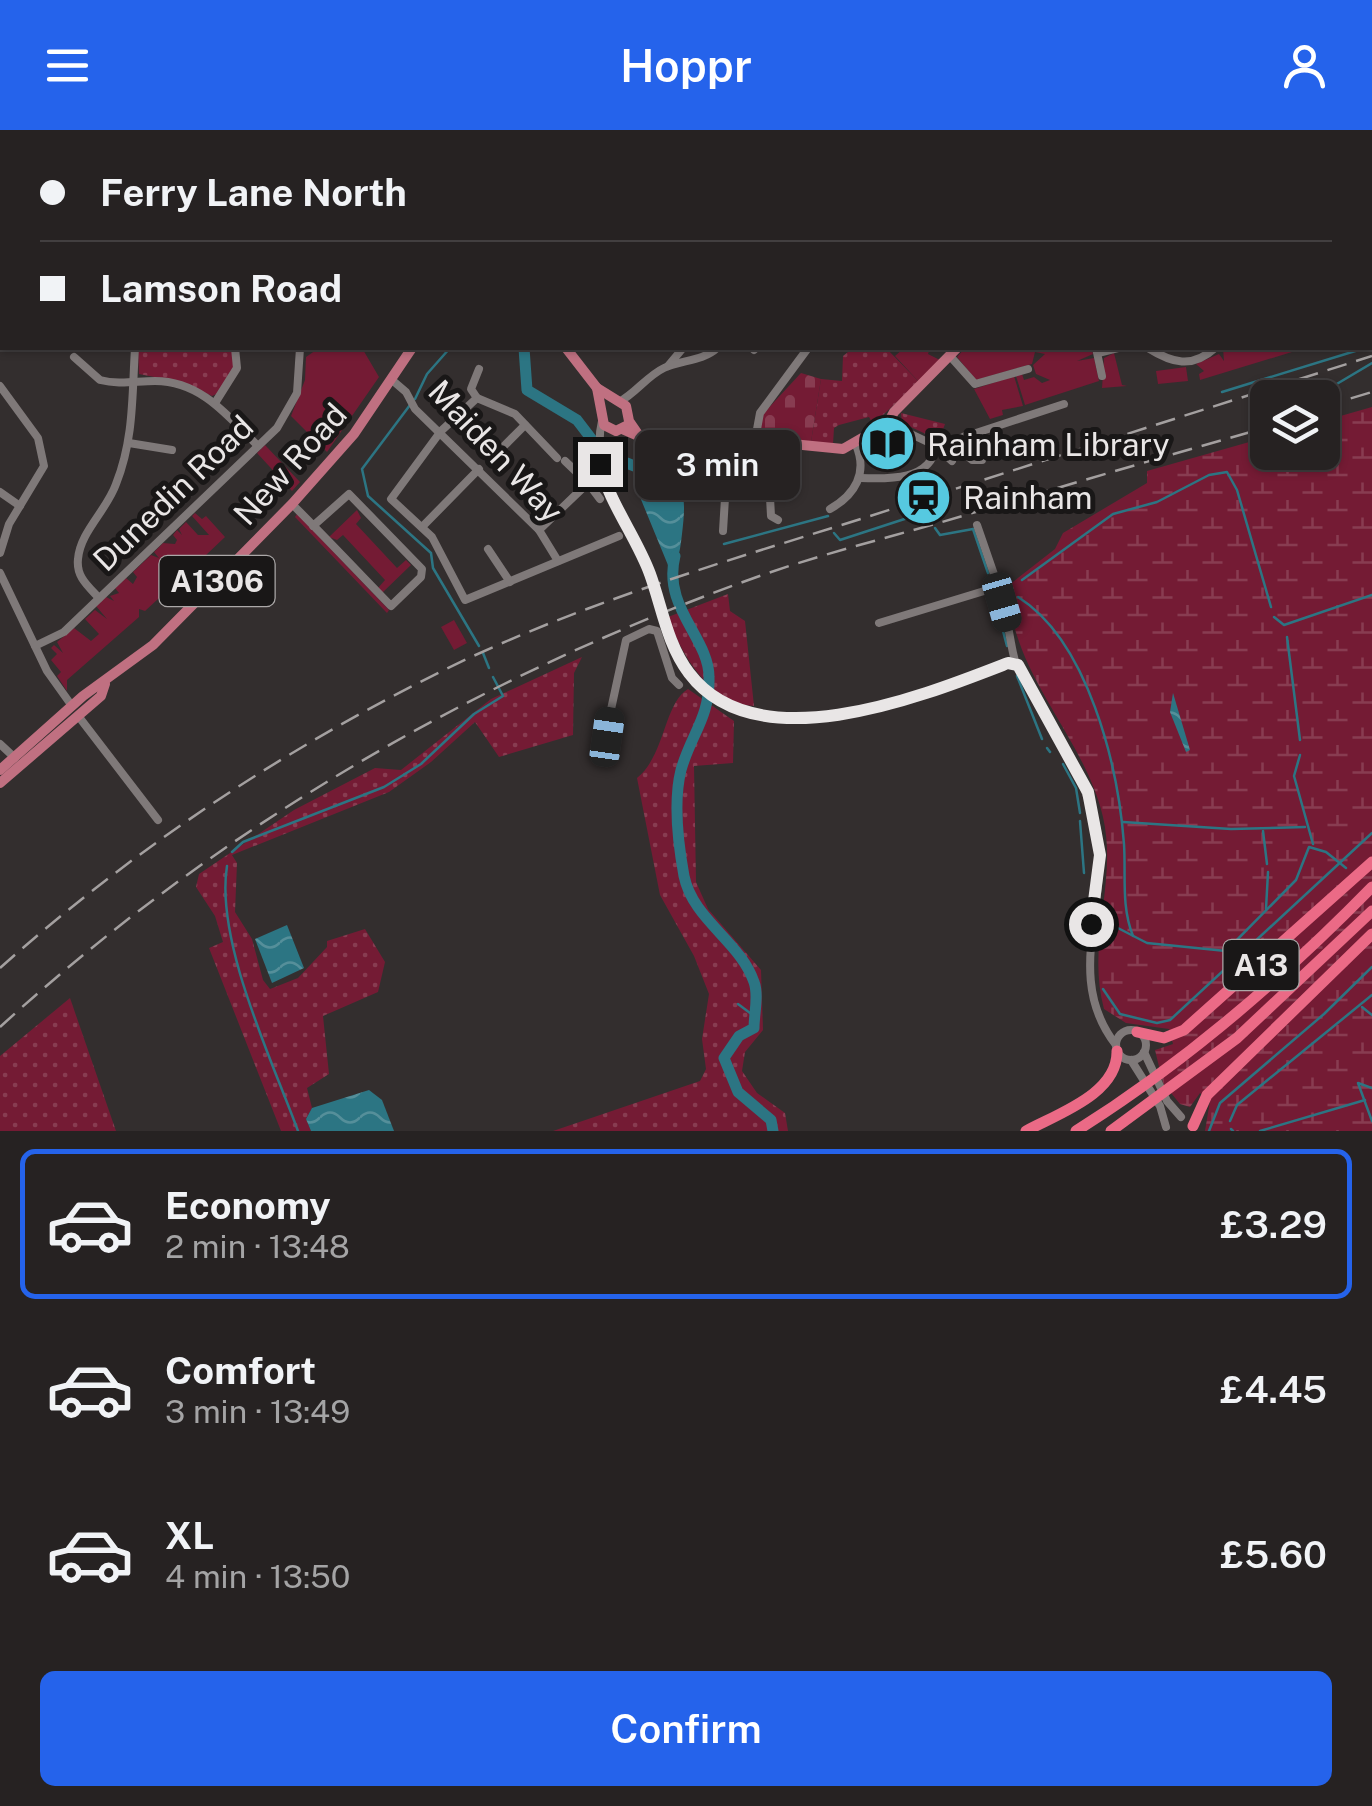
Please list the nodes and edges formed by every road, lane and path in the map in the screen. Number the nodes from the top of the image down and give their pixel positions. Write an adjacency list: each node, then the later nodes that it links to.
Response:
1 (134, 350): 21 (street)
2 (235, 350): 27 (street)
3 (300, 350): 40 (street, Dunedin Road)
4 (411, 350): 20 (main road, New Road / A1306)
5 (568, 350): 23 (main road)
6 (681, 350): 16 (street)
7 (700, 350): 14 (street)
8 (714, 350): 14 (street)
9 (807, 350): 36 (street)
10 (1097, 350): 19 (street)
11 (1152, 350): 12 (street)
12 (1212, 350)
13 (954, 352): 18 (street); 30 (main road)
14 (706, 355): 16 (street)
15 (74, 356): 21 (street)
16 (668, 366): 24 (street)
17 (479, 369): 25 (street)
18 (1028, 369)
19 (1102, 376)
20 (392, 380): 33 (street, Maiden Way); 53 (main road, New Road / A1306)
21 (135, 383): 27 (street); 38 (street)
22 (0, 386): 54 (street)
23 (598, 388): 26 (main road); 29 (main road)
24 (635, 395): 26 (street); 31 (street)
25 (477, 398): 32 (street); 33 (street)
26 (616, 402): 29 (main road); 31 (main road)
27 (215, 403): 40 (street)
28 (1064, 404): 34 (street)
29 (602, 417): 31 (main road); 41 (street)
30 (891, 417): 39 (main road); 42 (street)
31 (624, 423): 36 (main road); 41 (street)
32 (526, 425): 43 (street); 49 (street)
33 (441, 431): 47 (street, Maiden Way); 59 (street)
34 (976, 433)
35 (965, 436): 37 (street)
36 (761, 441): 39 (main road); 51 (street)
37 (950, 442): 42 (street); 45 (street)
38 (129, 443): 44 (street); 69 (street)
39 (856, 445): 48 (street)
40 (258, 446): 69 (street, Dunedin Road)
41 (601, 447): 73 (street)
42 (940, 448): 46 (street); 48 (street)
43 (500, 449)
44 (172, 450)
45 (982, 460)
46 (952, 461)
47 (479, 469): 59 (street); 60 (street, Maiden Way)
48 (860, 478): 55 (street)
49 (588, 483): 52 (street); 60 (street)
50 (0, 492): 54 (street)
51 (767, 496): 56 (street); 61 (street)
52 (600, 499)
53 (292, 504): 58 (street); 74 (main road, New Road / A1306)
54 (20, 506): 64 (street)
55 (830, 509)
56 (778, 520)
57 (976, 524): 68 (street)
58 (313, 526): 58 (street)
59 (422, 527): 67 (street)
60 (539, 530): 65 (street, Maiden Way)
61 (723, 531)
62 (619, 536): 65 (street)
63 (488, 549): 67 (street)
64 (0, 553)
65 (558, 561): 67 (street)
66 (0, 573): 71 (street)
67 (510, 582)
68 (994, 588): 70 (street); 72 (street)
69 (99, 598): 71 (street, Dunedin Road)
70 (878, 623)
71 (35, 646): 74 (street)
72 (1015, 663): 73 (street); 85 (street)
73 (690, 675): 76 (street)
74 (75, 712): 77 (main road, New Road / A1306); 80 (street)
75 (0, 744): 77 (street)
76 (602, 751)
77 (18, 761): 78 (main road, New Road / A1306); 79 (main road, New Road / A1306)
78 (0, 770)
79 (0, 783)
80 (158, 820)
81 (1372, 862): 86 (highway, A13)
82 (1372, 888): 94 (highway, A13)
83 (1372, 912): 95 (highway, A13)
84 (1372, 934): 92 (highway, A13)
85 (1100, 1014): 86 (street); 87 (street)
86 (1132, 1032): 87 (street); 88 (street)
87 (1116, 1048): 89 (street); 93 (highway)
88 (1144, 1052): 89 (street); 90 (street)
89 (1131, 1060): 91 (street)
90 (1181, 1117): 91 (street); 92 (street)
91 (1166, 1129)
92 (1193, 1129)
93 (1026, 1131)
94 (1076, 1131)
95 (1110, 1131)

